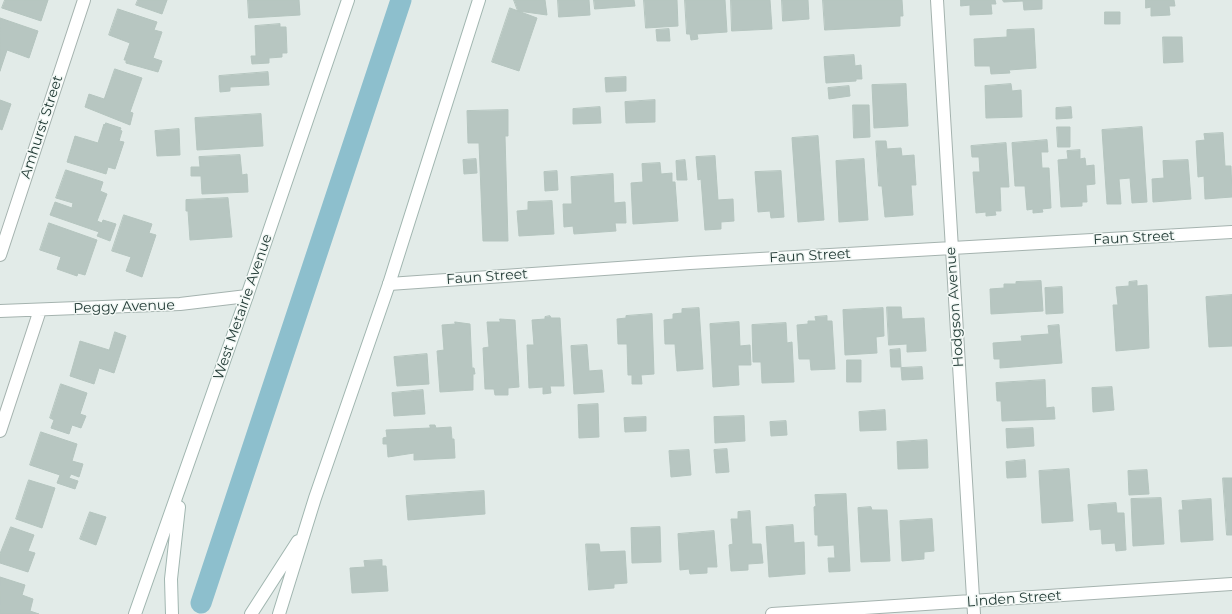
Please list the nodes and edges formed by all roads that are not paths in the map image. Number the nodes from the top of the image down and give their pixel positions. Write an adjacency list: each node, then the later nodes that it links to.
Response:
1 (84, 0): 7 (street, Amhurst Street)
2 (348, 0): 9 (street, West Metairie Avenue)
3 (479, 0): 8 (street)
4 (937, 0): 6 (street, Hodgson Avenue)
5 (1232, 232): 6 (street, Faun Street)
6 (952, 249): 8 (street, Faun Street); 16 (street, Hodgson Avenue)
7 (0, 255)
8 (389, 284): 14 (street)
9 (248, 296): 10 (street, Peggy Avenue); 13 (street, West Metairie Avenue)
10 (40, 310): 11 (street, Peggy Avenue); 12 (street)
11 (0, 311)
12 (0, 431)
13 (184, 478): 17 (street, West Metairie Avenue); 18 (street)
14 (305, 529): 19 (street); 20 (street)
15 (1232, 584): 16 (street, Linden Street)
16 (973, 601): 21 (street, Linden Street); 22 (street, Hodgson Avenue)
17 (135, 614)
18 (172, 614)
19 (251, 614)
20 (279, 614)
21 (772, 614)
22 (974, 614)

